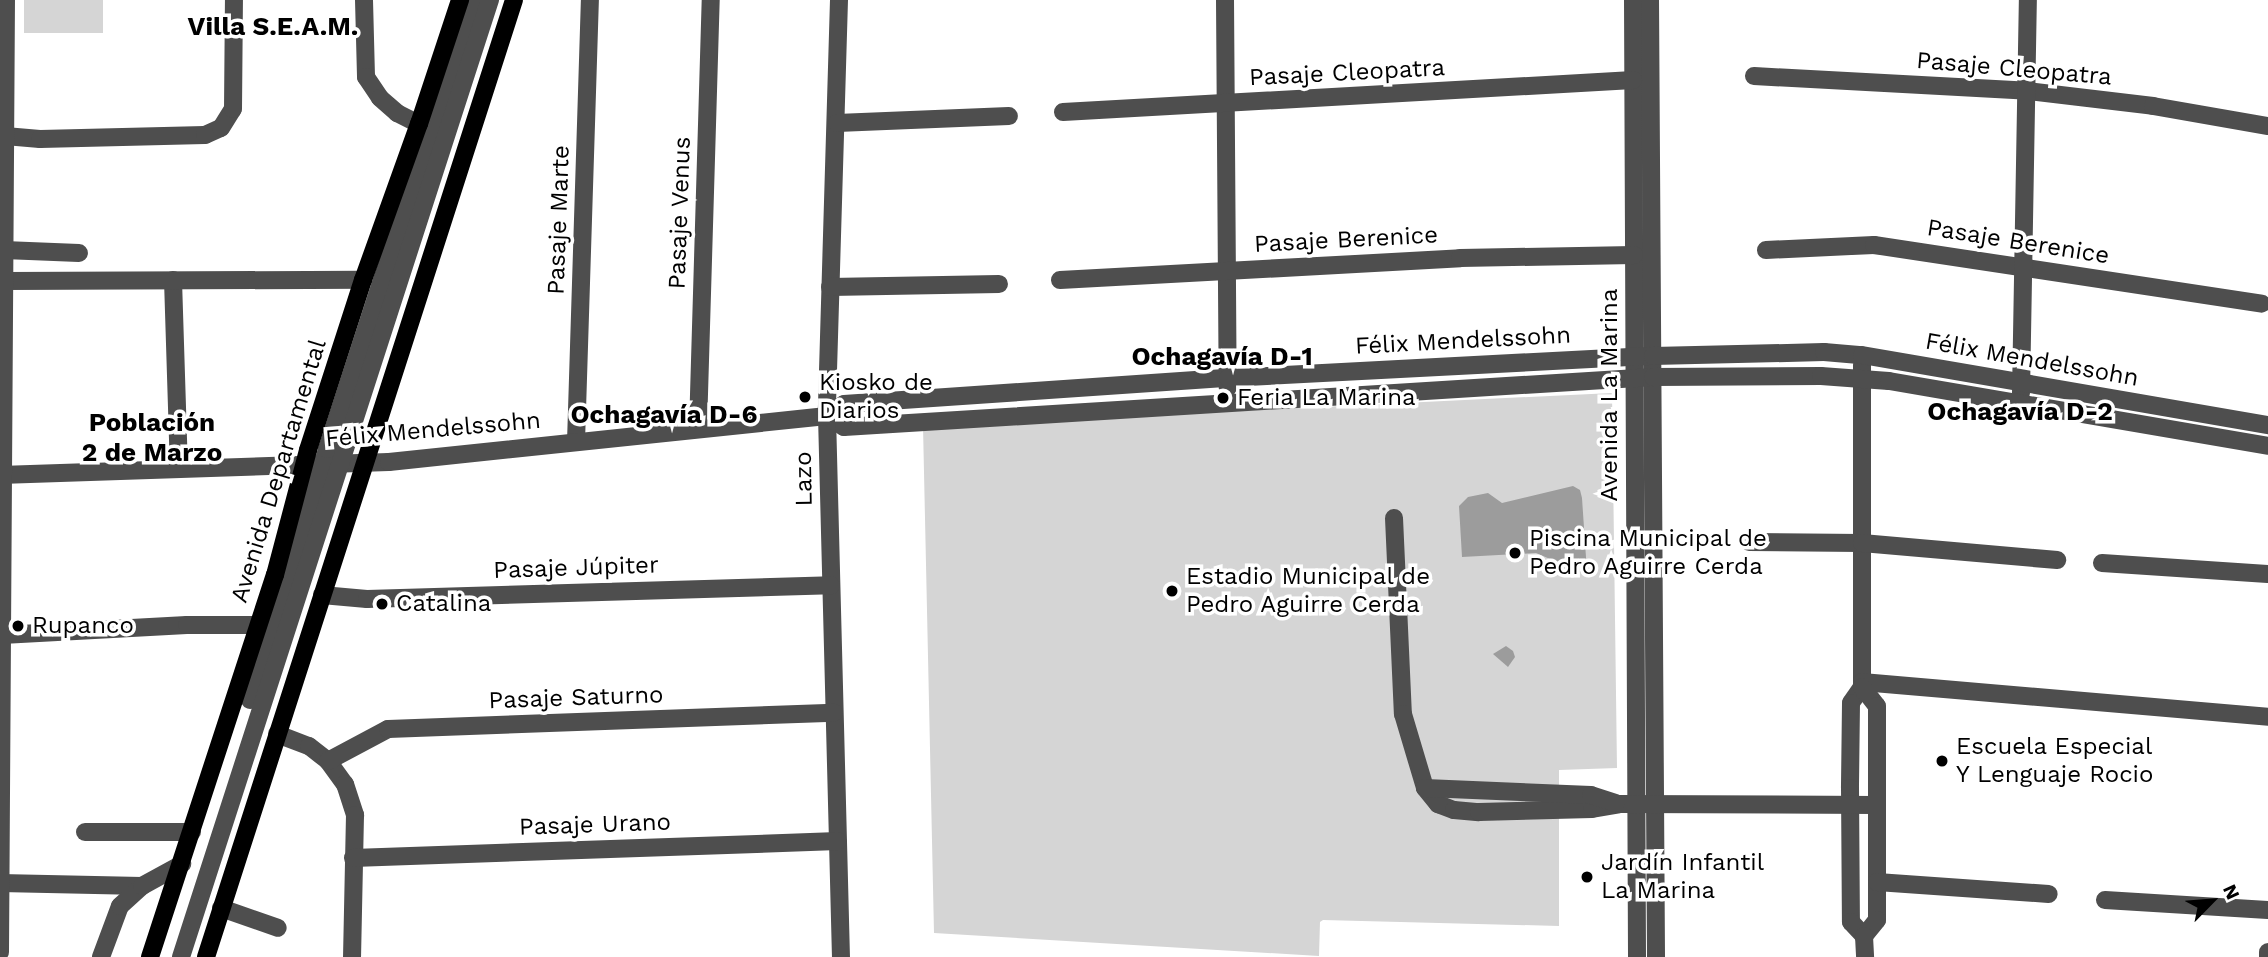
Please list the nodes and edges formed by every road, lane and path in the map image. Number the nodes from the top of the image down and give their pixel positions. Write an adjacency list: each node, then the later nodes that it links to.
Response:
1 (6, 0): 24 (street)
2 (234, 0): 24 (street)
3 (365, 0): 22 (street)
4 (460, 0): 22 (main road, Avenida Departamental)
5 (473, 0): 55 (street)
6 (490, 0): 55 (street)
7 (514, 0): 54 (main road)
8 (590, 0): 52 (street, Pasaje Marte)
9 (711, 0): 51 (street, Pasaje Venus)
10 (839, 0): 21 (street, Lazo)
11 (1226, 0): 18 (street)
12 (1633, 0): 16 (street, Avenida La Marina)
13 (1650, 0): 25 (street, Avenida La Marina)
14 (2028, 0): 17 (street)
15 (1754, 76): 17 (street, Pasaje Cleopatra)
16 (1633, 80): 18 (street, Pasaje Cleopatra); 25 (street, Avenida La Marina)
17 (2028, 91): 23 (street, Pasaje Cleopatra); 30 (street)
18 (1226, 104): 19 (street, Pasaje Cleopatra); 31 (street)
19 (1063, 112)
20 (1010, 116): 21 (street)
21 (837, 122): 37 (street, Lazo)
22 (419, 124): 34 (main road, Avenida Departamental)
23 (2268, 126)
24 (5, 136): 26 (street)
25 (1642, 176): 29 (street, Avenida La Marina); 40 (street, Avenida La Marina)
26 (4, 250): 28 (street); 32 (street)
27 (1766, 250): 30 (street, Pasaje Berenice)
28 (79, 253)
29 (1634, 255): 31 (street, Pasaje Berenice); 41 (street, Avenida La Marina)
30 (2024, 268): 38 (street, Pasaje Berenice); 46 (street)
31 (1227, 270): 35 (street, Pasaje Berenice); 44 (street)
32 (3, 273): 33 (street); 57 (street)
33 (173, 279): 34 (street); 56 (street)
34 (363, 280): 55 (main road, Avenida Departamental)
35 (1060, 280)
36 (999, 284): 37 (street)
37 (830, 287): 49 (street, Lazo)
38 (2262, 304)
39 (1862, 355): 40 (street, Félix Mendelssohn); 43 (street); 46 (street, Félix Mendelssohn)
40 (1653, 356): 41 (street, Félix Mendelssohn); 42 (street, Avenida La Marina)
41 (1634, 357): 44 (street, Félix Mendelssohn); 45 (street, Avenida La Marina)
42 (1653, 377): 43 (street, Félix Mendelssohn); 45 (street, Félix Mendelssohn); 69 (street, Avenida La Marina)
43 (1862, 377): 48 (street, Félix Mendelssohn); 60 (street)
44 (1228, 378): 47 (street); 49 (street, Félix Mendelssohn)
45 (1634, 379): 47 (street, Félix Mendelssohn); 68 (street, Avenida La Marina)
46 (2023, 384): 48 (street); 50 (street, Félix Mendelssohn)
47 (1229, 401): 49 (street, Félix Mendelssohn)
48 (2019, 403): 53 (street, Félix Mendelssohn)
49 (827, 416): 51 (street, Félix Mendelssohn); 64 (street, Lazo)
50 (2268, 425)
51 (698, 428): 52 (street, Félix Mendelssohn)
52 (576, 442): 54 (street, Félix Mendelssohn)
53 (2268, 446)
54 (365, 463): 55 (street, Félix Mendelssohn); 65 (main road)
55 (322, 465): 56 (street, Félix Mendelssohn); 66 (main road, Avenida Departamental); 101 (street); 102 (street)
56 (178, 469): 57 (street, Félix Mendelssohn)
57 (1, 475): 67 (street)
58 (1394, 518): 78 (street)
59 (1749, 542): 60 (street)
60 (1862, 543): 61 (street); 70 (street)
61 (2057, 560)
62 (2102, 563): 63 (street)
63 (2268, 574)
64 (831, 585): 65 (street, Pasaje Júpiter); 73 (street, Lazo)
65 (322, 595): 75 (main road)
66 (259, 625): 67 (street); 83 (main road, Avenida Departamental)
67 (2, 635): 77 (street)
68 (1636, 650): 69 (street); 71 (street, Avenida La Marina)
69 (1655, 650): 72 (street, Avenida La Marina)
70 (1862, 685): 74 (street); 79 (street); 81 (street)
71 (1636, 709): 72 (street); 78 (street, Avenida La Marina)
72 (1655, 709): 80 (street, Avenida La Marina)
73 (834, 713): 76 (street, Pasaje Saturno); 84 (street, Lazo)
74 (2268, 717)
75 (277, 734): 76 (street); 92 (main road)
76 (328, 761): 85 (street)
77 (1, 792): 88 (street)
78 (1628, 804): 80 (street); 94 (street, Avenida La Marina)
79 (1850, 804): 80 (street); 81 (street); 97 (street)
80 (1656, 805): 95 (street, Avenida La Marina)
81 (1876, 805): 87 (street)
82 (85, 832): 83 (street)
83 (192, 832): 86 (main road, Avenida Departamental)
84 (838, 841): 85 (street, Pasaje Urano); 105 (street, Lazo)
85 (353, 858): 104 (street)
86 (182, 864): 89 (street); 100 (main road, Avenida Departamental)
87 (1877, 882): 90 (street); 97 (street)
88 (1, 883): 89 (street); 98 (street)
89 (142, 886): 99 (street)
90 (2049, 894)
91 (2105, 900): 93 (street)
92 (221, 908): 96 (street); 103 (main road)
93 (2268, 911)
94 (1637, 917): 95 (street); 106 (street, Avenida La Marina)
95 (1656, 918): 107 (street, Avenida La Marina)
96 (278, 928)
97 (1864, 936): 108 (street)
98 (0, 952)
99 (101, 957)
100 (150, 957)
101 (171, 957)
102 (181, 957)
103 (206, 957)
104 (352, 957)
105 (841, 957)
106 (1637, 957)
107 (1656, 957)
108 (1865, 957)

